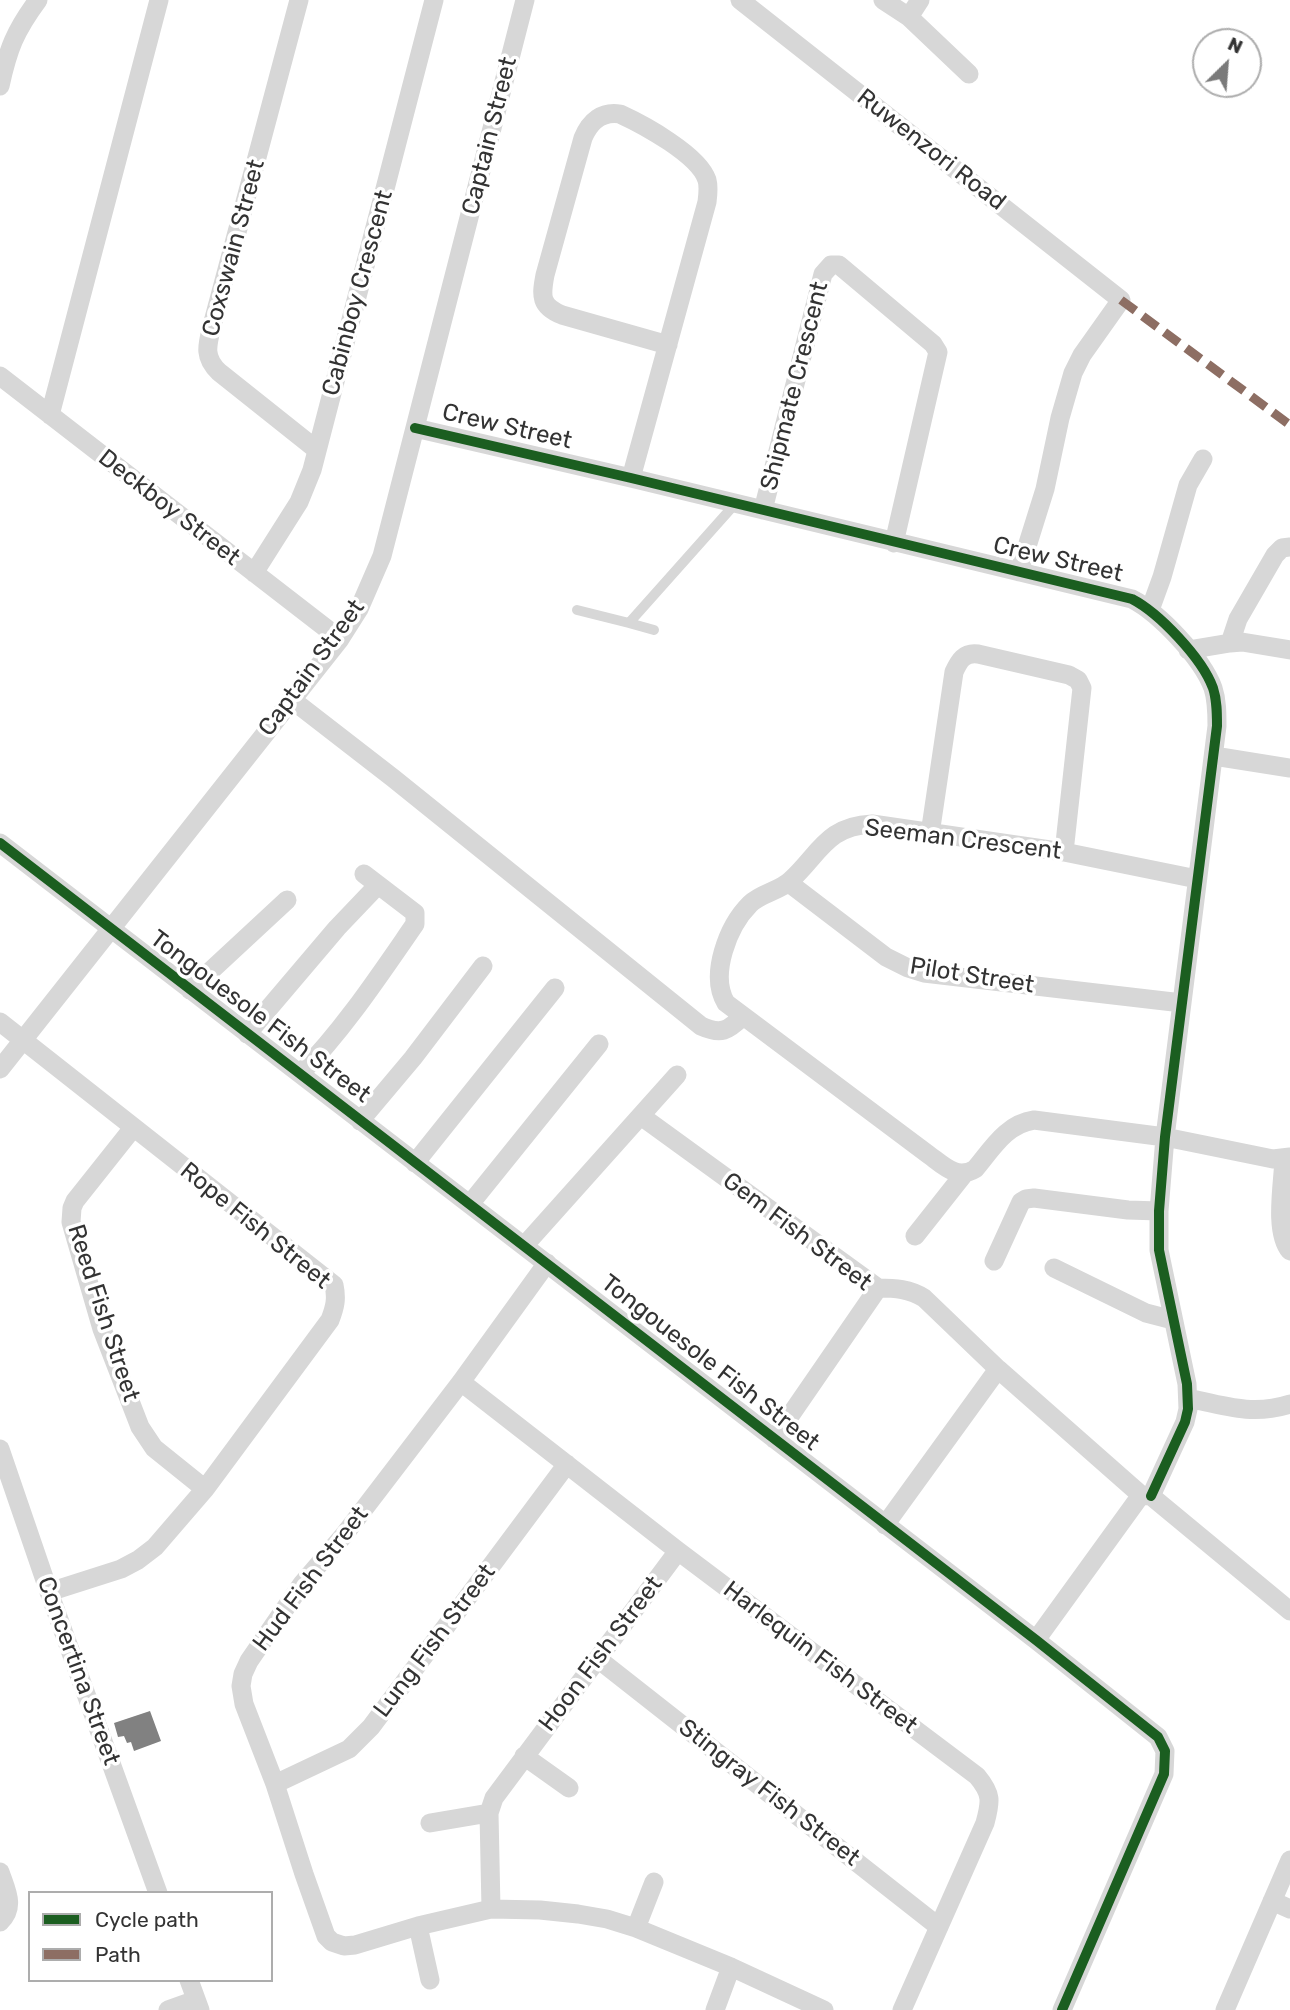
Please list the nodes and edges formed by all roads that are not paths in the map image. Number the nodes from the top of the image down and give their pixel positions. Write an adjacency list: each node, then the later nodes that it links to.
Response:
1 (38, 0): 11 (street)
2 (159, 0): 14 (street)
3 (299, 0): 16 (street, Coxswain Street)
4 (434, 0): 16 (street, Cabinboy Crescent)
5 (525, 0): 15 (street, Captain Street)
6 (740, 0): 23 (street, Ruwenzori Road)
7 (883, 0): 9 (street)
8 (920, 0): 9 (street)
9 (909, 17): 10 (street)
10 (969, 74)
11 (0, 86)
12 (668, 345): 12 (street); 18 (street)
13 (0, 376): 14 (street, Deckboy Street)
14 (50, 415): 24 (street, Deckboy Street)
15 (415, 428): 18 (street, Crew Street); 29 (street, Captain Street)
16 (317, 450): 24 (street, Cabinboy Crescent)
17 (1203, 459): 26 (street)
18 (631, 478): 19 (street, Crew Street)
19 (735, 504): 20 (street, Crew Street); 27 (lane)
20 (763, 510): 21 (street, Crew Street); 21 (street, Shipmate Crescent)
21 (894, 543): 23 (street, Crew Street)
22 (1290, 547): 30 (street)
23 (1019, 572): 26 (street, Crew Street)
24 (254, 573): 29 (street, Deckboy Street)
25 (577, 610): 27 (lane)
26 (1150, 610): 31 (street, Crew Street)
27 (629, 623): 28 (lane)
28 (654, 630)
29 (340, 639): 33 (street, Captain Street)
30 (1230, 643): 31 (street); 32 (street)
31 (1188, 650): 34 (street, Crew Street)
32 (1290, 650)
33 (291, 699): 42 (street, Captain Street); 47 (street)
34 (1214, 756): 35 (street); 39 (street, Crew Street)
35 (1290, 768)
36 (930, 834): 38 (street, Seeman Crescent); 38 (street); 40 (street, Seeman Crescent)
37 (0, 843): 42 (street, Tongouesole Fish Street)
38 (1064, 852): 39 (street, Seeman Crescent)
39 (1197, 879): 46 (street, Crew Street)
40 (789, 883): 46 (street, Pilot Street); 47 (street, Seeman Crescent)
41 (286, 900): 45 (street)
42 (110, 928): 45 (street, Tongouesole Fish Street); 50 (street)
43 (483, 966): 56 (street)
44 (555, 988): 60 (street)
45 (190, 990): 49 (street, Tongouesole Fish Street)
46 (1182, 1003): 58 (street, Crew Street)
47 (743, 1016): 61 (street, Seeman Crescent)
48 (0, 1022): 50 (street, Rope Fish Street)
49 (247, 1034): 53 (street, Tongouesole Fish Street); 53 (street)
50 (23, 1040): 52 (street); 57 (street, Rope Fish Street)
51 (599, 1044): 62 (street)
52 (0, 1069)
53 (300, 1074): 56 (street, Tongouesole Fish Street)
54 (677, 1075): 55 (street)
55 (641, 1116): 65 (street); 70 (street, Gem Fish Street)
56 (360, 1121): 60 (street, Tongouesole Fish Street)
57 (133, 1128): 79 (street, Reed Fish Street); 79 (street, Rope Fish Street)
58 (1165, 1137): 59 (street); 61 (street); 63 (street, Crew Street)
59 (1287, 1158): 66 (street)
60 (415, 1163): 62 (street, Tongouesole Fish Street)
61 (969, 1172): 64 (street)
62 (470, 1204): 65 (street, Tongouesole Fish Street)
63 (1159, 1211): 67 (street); 71 (street, Crew Street)
64 (915, 1236)
65 (524, 1246): 68 (street, Tongouesole Fish Street)
66 (1290, 1251)
67 (994, 1261)
68 (547, 1264): 73 (street, Hud Fish Street); 76 (street, Tongouesole Fish Street)
69 (1054, 1268): 71 (street)
70 (878, 1287): 72 (street); 76 (street, Gem Fish Street)
71 (1172, 1320): 74 (street, Crew Street)
72 (998, 1369): 80 (street); 81 (street)
73 (461, 1382): 78 (street, Harlequin Fish Street); 88 (street, Hud Fish Street)
74 (1188, 1398): 75 (street); 80 (street)
75 (1290, 1404)
76 (774, 1439): 81 (street, Tongouesole Fish Street)
77 (0, 1449): 83 (street, Concertina Street)
78 (567, 1464): 82 (street, Harlequin Fish Street); 88 (street, Lung Fish Street)
79 (205, 1489): 83 (street, Rope Fish Street)
80 (1146, 1495): 84 (street); 85 (street)
81 (885, 1525): 85 (street, Tongouesole Fish Street)
82 (678, 1551): 86 (street, Hoon Fish Street); 100 (street, Harlequin Fish Street)
83 (49, 1592): 95 (street, Concertina Street)
84 (1287, 1604)
85 (1035, 1640): 110 (street, Tongouesole Fish Street)
86 (598, 1659): 87 (street, Hoon Fish Street); 100 (street, Stingray Fish Street)
87 (524, 1756): 89 (street, Hoon Fish Street); 90 (street, Hoon Fish Street)
88 (275, 1784): 99 (street, Hud Fish Street)
89 (569, 1788)
90 (489, 1813): 91 (street); 97 (street, Hoon Fish Street)
91 (430, 1823)
92 (1290, 1860): 96 (street)
93 (0, 1872): 98 (street)
94 (654, 1882): 101 (street)
95 (157, 1891)
96 (1281, 1905): 111 (street)
97 (491, 1909): 99 (street); 101 (street)
98 (0, 1922)
99 (418, 1926): 103 (street)
100 (939, 1927): 109 (street, Harlequin Fish Street)
101 (636, 1928): 102 (street)
102 (731, 1968): 106 (street); 108 (street)
103 (430, 1980)
104 (190, 1982): 105 (street)
105 (198, 2005): 107 (street)
106 (816, 2008)
107 (169, 2010)
108 (715, 2010)
109 (902, 2010)
110 (1062, 2010)
111 (1225, 2010)

